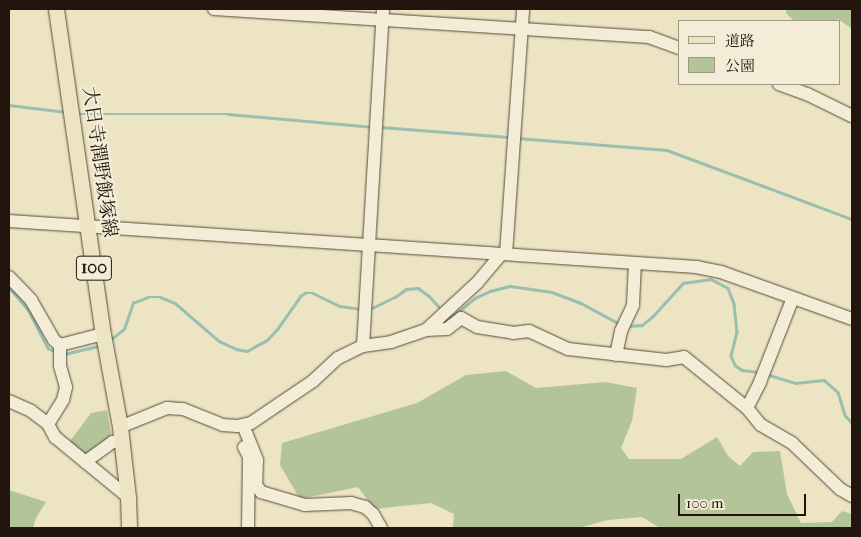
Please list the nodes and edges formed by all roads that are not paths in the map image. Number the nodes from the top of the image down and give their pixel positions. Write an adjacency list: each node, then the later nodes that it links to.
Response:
1 (56, 9): 10 (main road, 大日寺潤野飯塚線 / 100)
2 (214, 9): 4 (street)
3 (523, 9): 5 (street)
4 (382, 14): 5 (street); 11 (street)
5 (522, 29): 6 (street); 12 (street)
6 (678, 47)
7 (782, 85): 8 (street)
8 (852, 116)
9 (9, 222): 10 (street)
10 (88, 226): 11 (street); 18 (main road, 大日寺潤野飯塚線 / 100)
11 (367, 246): 12 (street); 20 (street)
12 (504, 254): 13 (street); 17 (street)
13 (635, 263): 15 (street); 21 (street)
14 (9, 277): 19 (street)
15 (793, 298): 16 (street); 23 (street)
16 (852, 319)
17 (426, 330): 20 (street); 21 (street)
18 (103, 334): 19 (street); 26 (main road, 大日寺潤野飯塚線 / 100)
19 (60, 345): 24 (street)
20 (363, 346): 25 (street)
21 (616, 355): 23 (street)
22 (9, 400): 24 (street)
23 (747, 408): 28 (street)
24 (48, 424): 27 (street)
25 (240, 425): 26 (street); 31 (street); 32 (street)
26 (121, 434): 27 (street); 29 (main road, 大日寺潤野飯塚線 / 100)
27 (84, 462): 29 (street)
28 (852, 496)
29 (128, 497): 30 (main road, 大日寺潤野飯塚線 / 100)
30 (128, 528)
31 (248, 528)
32 (381, 528)

